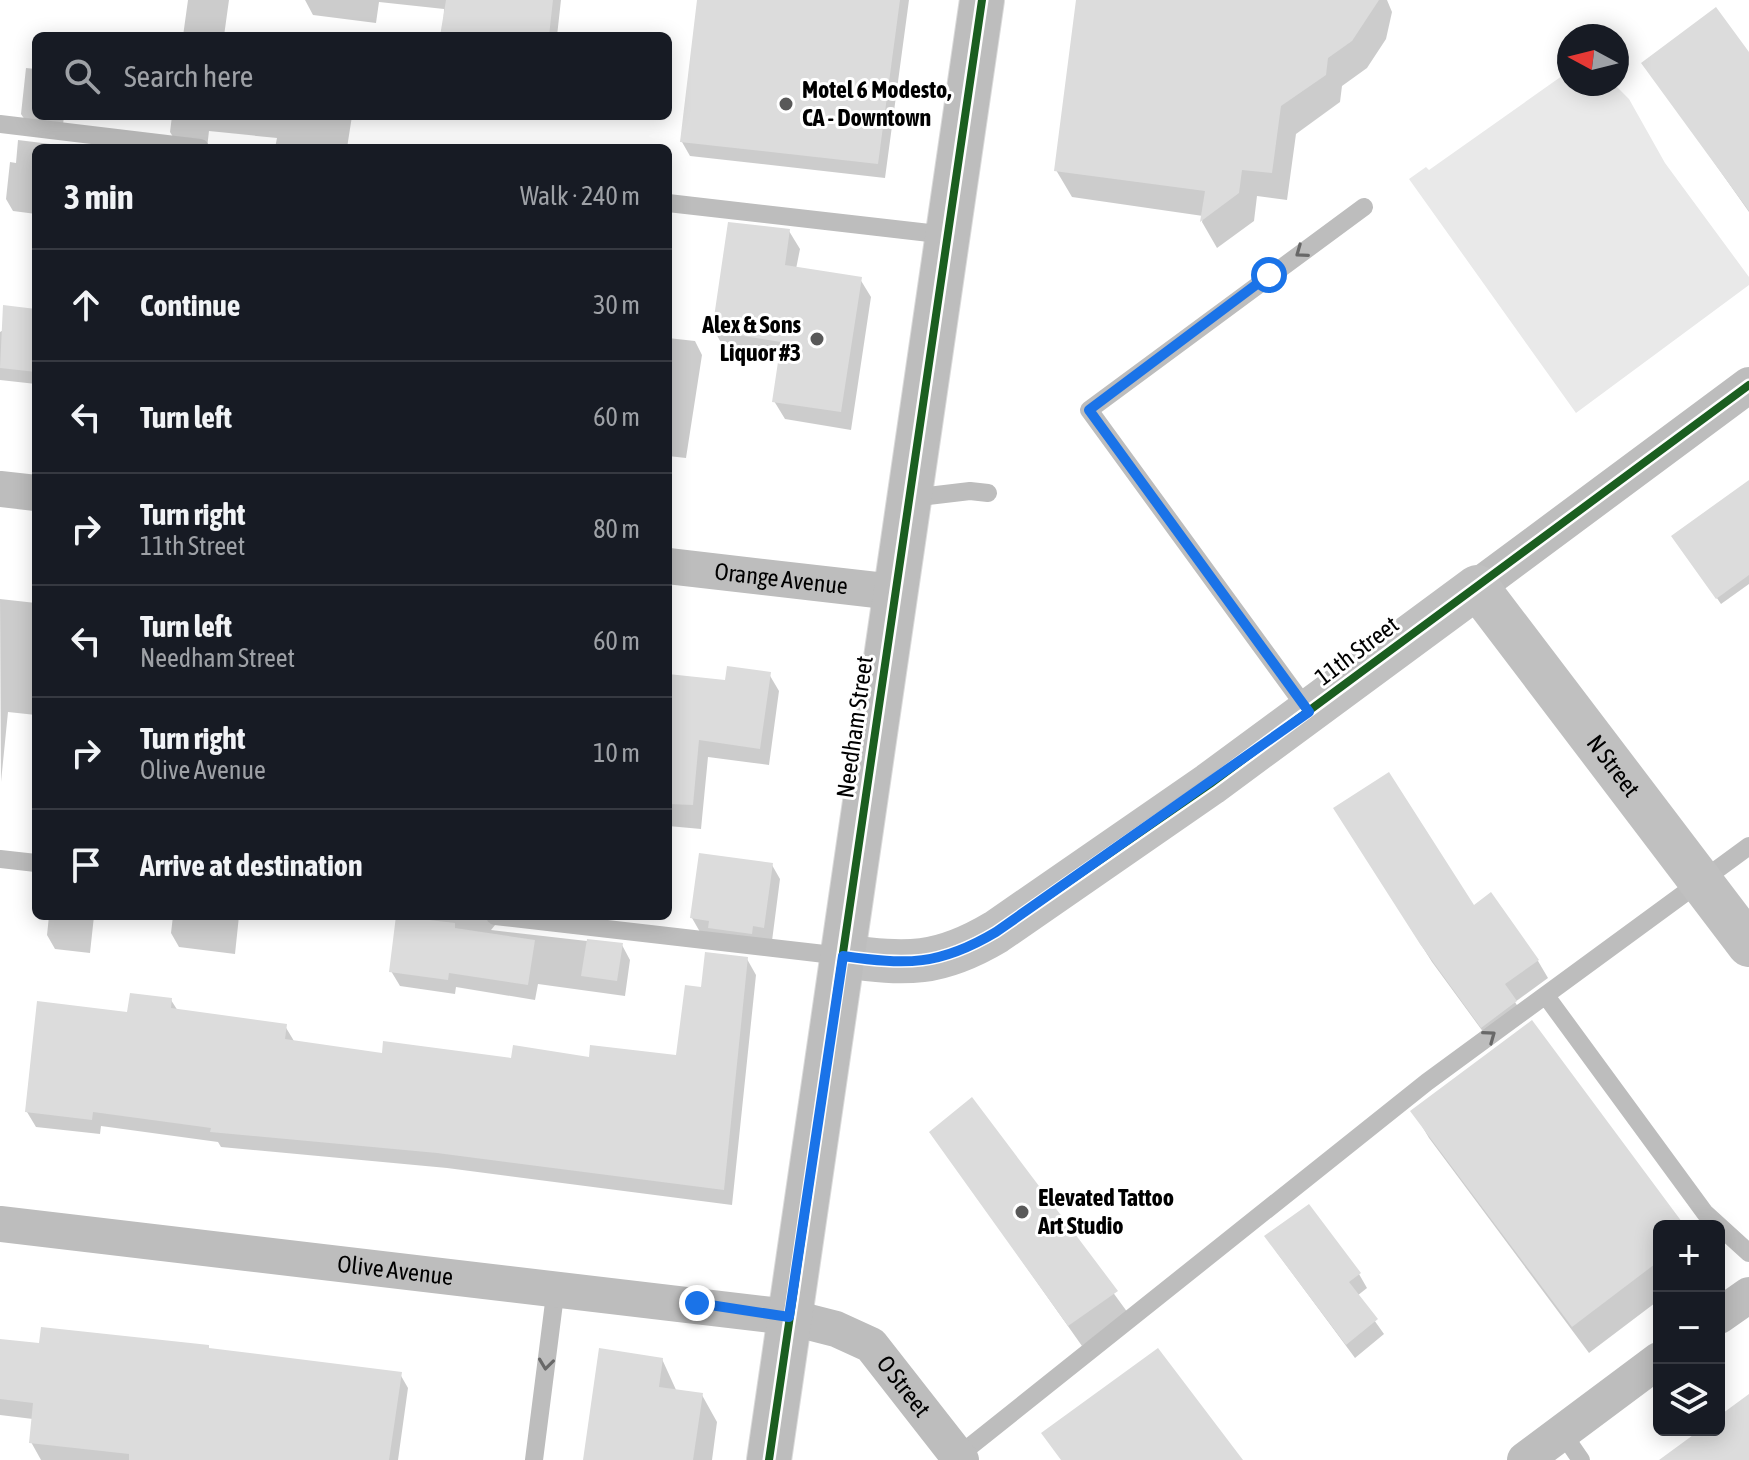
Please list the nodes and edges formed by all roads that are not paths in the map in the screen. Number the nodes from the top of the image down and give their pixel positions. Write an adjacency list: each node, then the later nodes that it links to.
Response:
1 (982, 0): 6 (main road, Needham Street)
2 (0, 124): 3 (lane)
3 (167, 144)
4 (672, 203): 6 (lane)
5 (1364, 207): 15 (lane, one-way to 15)
6 (947, 235): 11 (main road, Needham Street)
7 (1749, 385): 13 (street, 11th Street)
8 (0, 489): 9 (street)
9 (32, 493)
10 (988, 493): 11 (lane)
11 (908, 498): 14 (main road, Needham Street)
12 (672, 566): 14 (street, Orange Avenue)
13 (1477, 587): 15 (street, 11th Street); 19 (street, N Street)
14 (894, 592): 22 (main road, Needham Street)
15 (1309, 712): 22 (street, 11th Street)
16 (1749, 846): 19 (lane)
17 (0, 859): 18 (lane)
18 (32, 863)
19 (1702, 882): 21 (street, N Street); 23 (lane)
20 (530, 920): 22 (lane)
21 (1749, 945)
22 (843, 956): 29 (main road, Needham Street)
23 (1546, 996): 25 (lane); 32 (lane, one-way to 23)
24 (0, 1224): 26 (street, Olive Avenue)
25 (1749, 1253)
26 (556, 1287): 29 (street, Olive Avenue); 33 (lane, one-way to 33)
27 (1749, 1295): 28 (street)
28 (1725, 1312)
29 (789, 1317): 32 (street, O Street); 34 (main road, Needham Street)
30 (1653, 1364): 31 (street)
31 (1561, 1431): 35 (street); 36 (lane)
32 (959, 1458)
33 (534, 1460)
34 (769, 1460)
35 (1525, 1460)
36 (1581, 1460)

